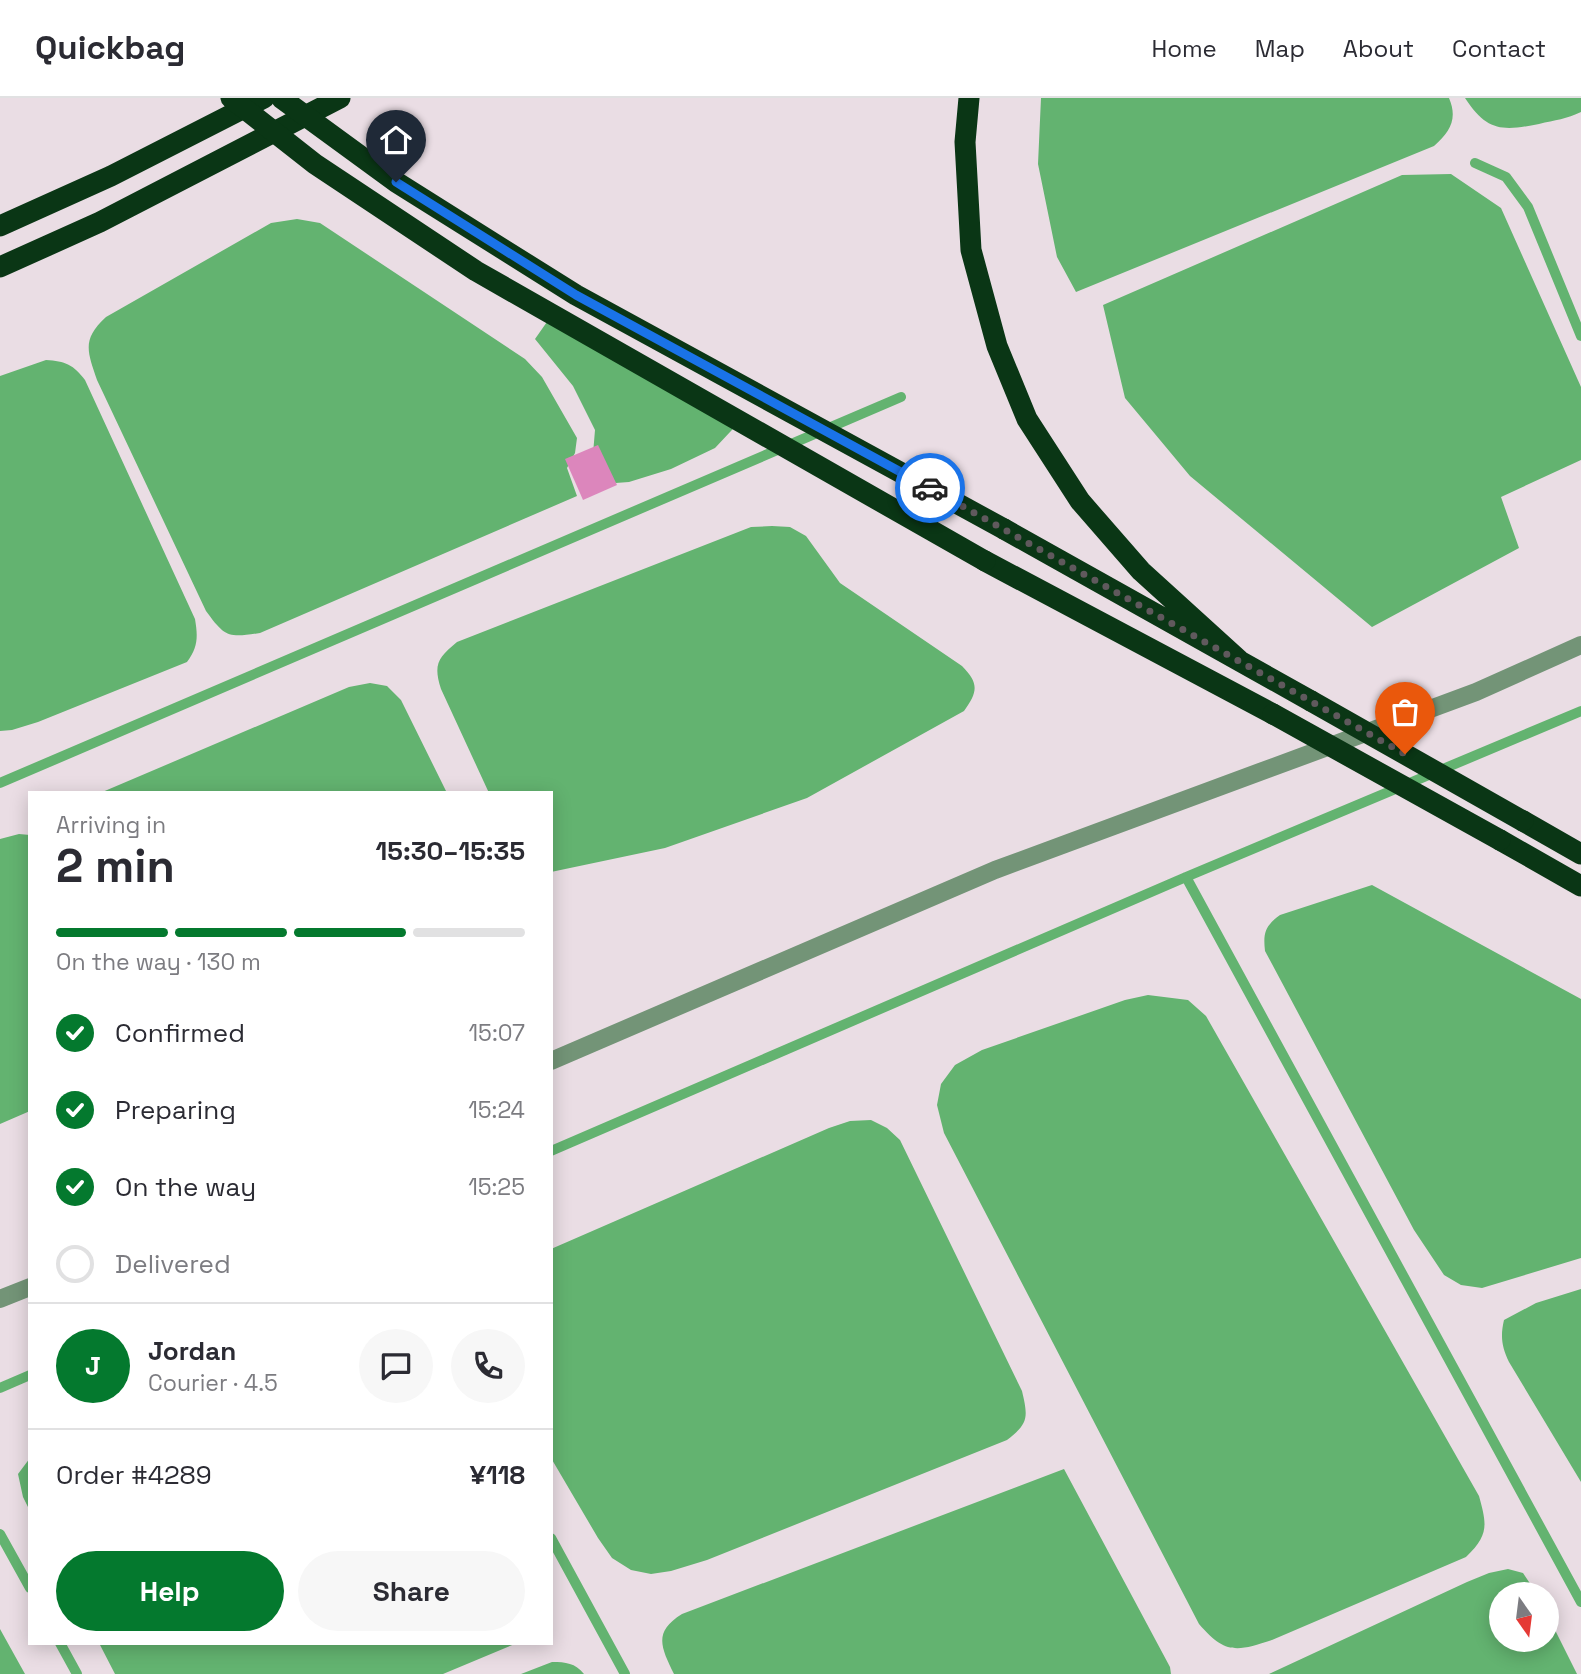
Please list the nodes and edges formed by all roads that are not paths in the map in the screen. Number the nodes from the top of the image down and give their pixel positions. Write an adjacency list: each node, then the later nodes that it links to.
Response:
1 (231, 98): 11 (highway, bridge)
2 (264, 98): 6 (highway)
3 (281, 98): 9 (highway, bridge)
4 (340, 98): 7 (highway)
5 (969, 98): 9 (highway)
6 (0, 226)
7 (0, 267)
8 (1581, 645): 12 (street)
9 (1239, 660): 10 (highway, bridge)
10 (1581, 854)
11 (1581, 886)
12 (553, 1060)
13 (28, 1287): 14 (street)
14 (0, 1299)

